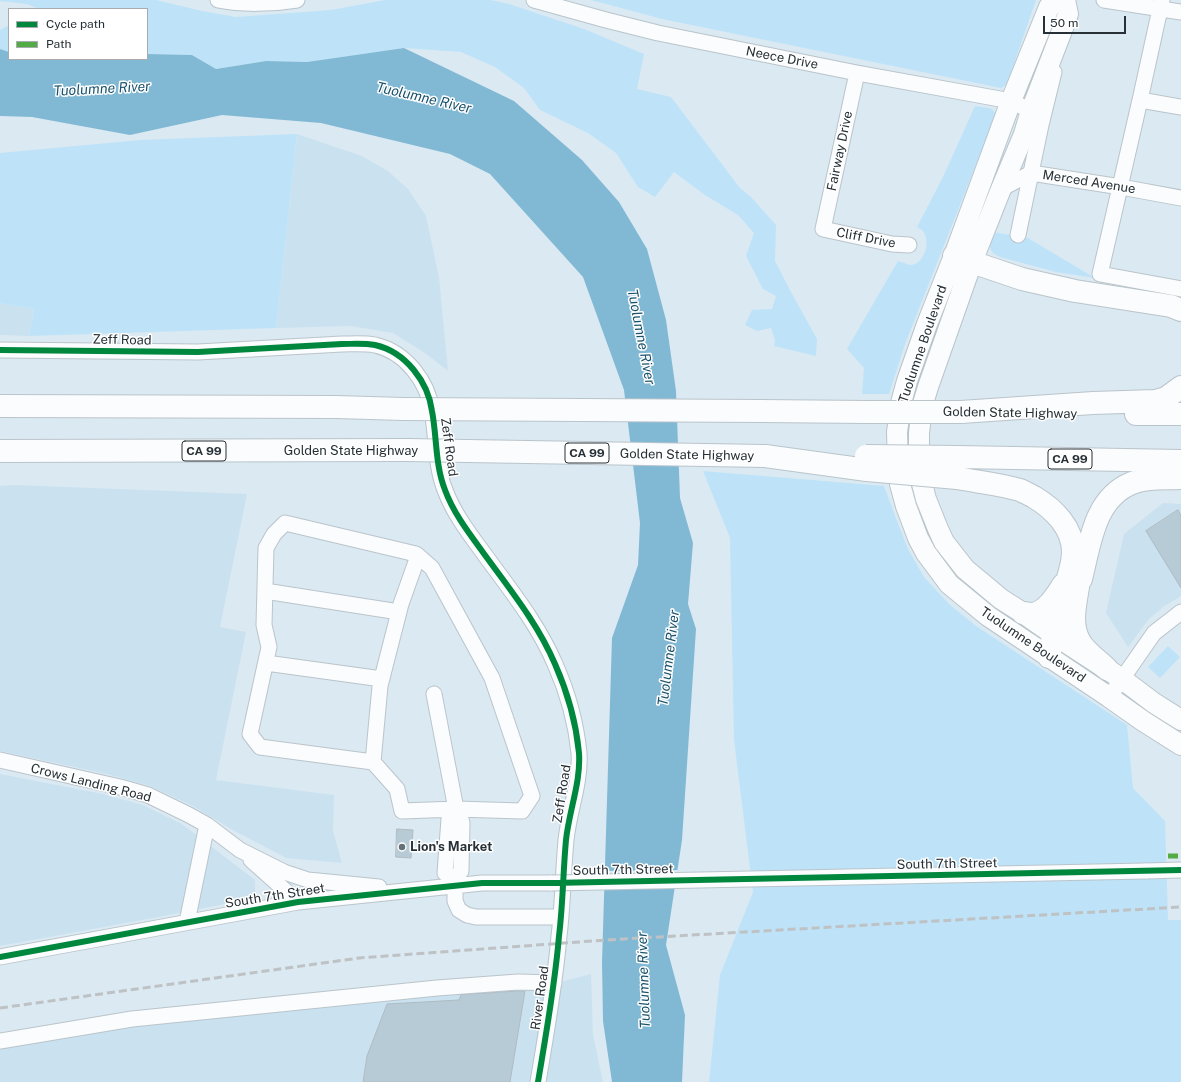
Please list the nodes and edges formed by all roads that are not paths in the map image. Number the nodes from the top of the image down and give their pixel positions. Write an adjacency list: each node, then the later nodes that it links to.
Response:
1 (218, 0): 2 (street)
2 (297, 0)
3 (534, 0): 9 (street, Neece Drive)
4 (1057, 0): 11 (main road, Tuolumne Boulevard)
5 (1065, 0): 13 (main road, Tuolumne Boulevard)
6 (1104, 0): 7 (street)
7 (1162, 4): 8 (street); 10 (street)
8 (1181, 12)
9 (857, 73): 11 (street, Neece Drive); 18 (street, Fairway Drive)
10 (1140, 100): 12 (street); 15 (street)
11 (1011, 101): 13 (street, Neece Drive); 21 (main road, Tuolumne Boulevard)
12 (1181, 107)
13 (1036, 118): 14 (street, Tuolumne Boulevard); 16 (main road, Tuolumne Boulevard)
14 (1031, 173): 15 (street, Merced Avenue); 16 (street, Merced Avenue); 19 (street, Tuolumne Boulevard)
15 (1121, 187): 17 (street, Merced Avenue); 22 (street)
16 (1001, 189): 21 (main road, Tuolumne Boulevard)
17 (1181, 198)
18 (823, 229): 20 (street, Cliff Drive)
19 (1018, 235)
20 (909, 245)
21 (963, 259): 23 (highway); 40 (main road, Tuolumne Boulevard); 41 (main road, Tuolumne Boulevard)
22 (1181, 289)
23 (1140, 302): 24 (highway); 25 (highway)
24 (1181, 310)
25 (1181, 326)
26 (0, 350): 58 (street, Zeff Road)
27 (1181, 387): 29 (highway)
28 (0, 406): 29 (highway, Golden State Highway, bridge)
29 (960, 412): 30 (highway, Golden State Highway)
30 (1181, 414)
31 (0, 451): 33 (highway, Golden State Highway / CA 99, bridge)
32 (1181, 461): 33 (highway, CA 99)
33 (958, 468): 36 (highway)
34 (1181, 478): 36 (highway)
35 (418, 556): 37 (street); 38 (street); 51 (street)
36 (1073, 582): 40 (highway); 41 (highway); 43 (highway)
37 (265, 591): 38 (street); 42 (street)
38 (399, 612): 44 (street)
39 (1181, 612): 43 (street)
40 (1024, 613): 41 (main road, Tuolumne Boulevard)
41 (1055, 644): 43 (main road, Tuolumne Boulevard); 46 (main road, Tuolumne Boulevard)
42 (266, 663): 44 (street); 50 (street)
43 (1114, 674): 46 (street); 47 (main road, Tuolumne Boulevard)
44 (382, 679): 50 (street)
45 (434, 694): 51 (street)
46 (1109, 696): 48 (main road, Tuolumne Boulevard)
47 (1181, 720)
48 (1181, 745)
49 (0, 760): 52 (street, Crows Landing Road)
50 (373, 762): 51 (street)
51 (456, 810): 55 (street)
52 (207, 825): 53 (street, Crows Landing Road); 59 (street)
53 (240, 850): 56 (street, Crows Landing Road); 57 (street, Crows Landing Road)
54 (1181, 870): 55 (street, South 7th Street, bridge)
55 (456, 882): 56 (street, South 7th Street); 58 (street)
56 (416, 890): 57 (street, South 7th Street)
57 (298, 902): 59 (street, South 7th Street)
58 (561, 917): 61 (street, River Road)
59 (187, 922): 60 (street, South 7th Street)
60 (0, 957)
61 (554, 983): 62 (street); 63 (street, River Road)
62 (0, 1041)
63 (538, 1082)

